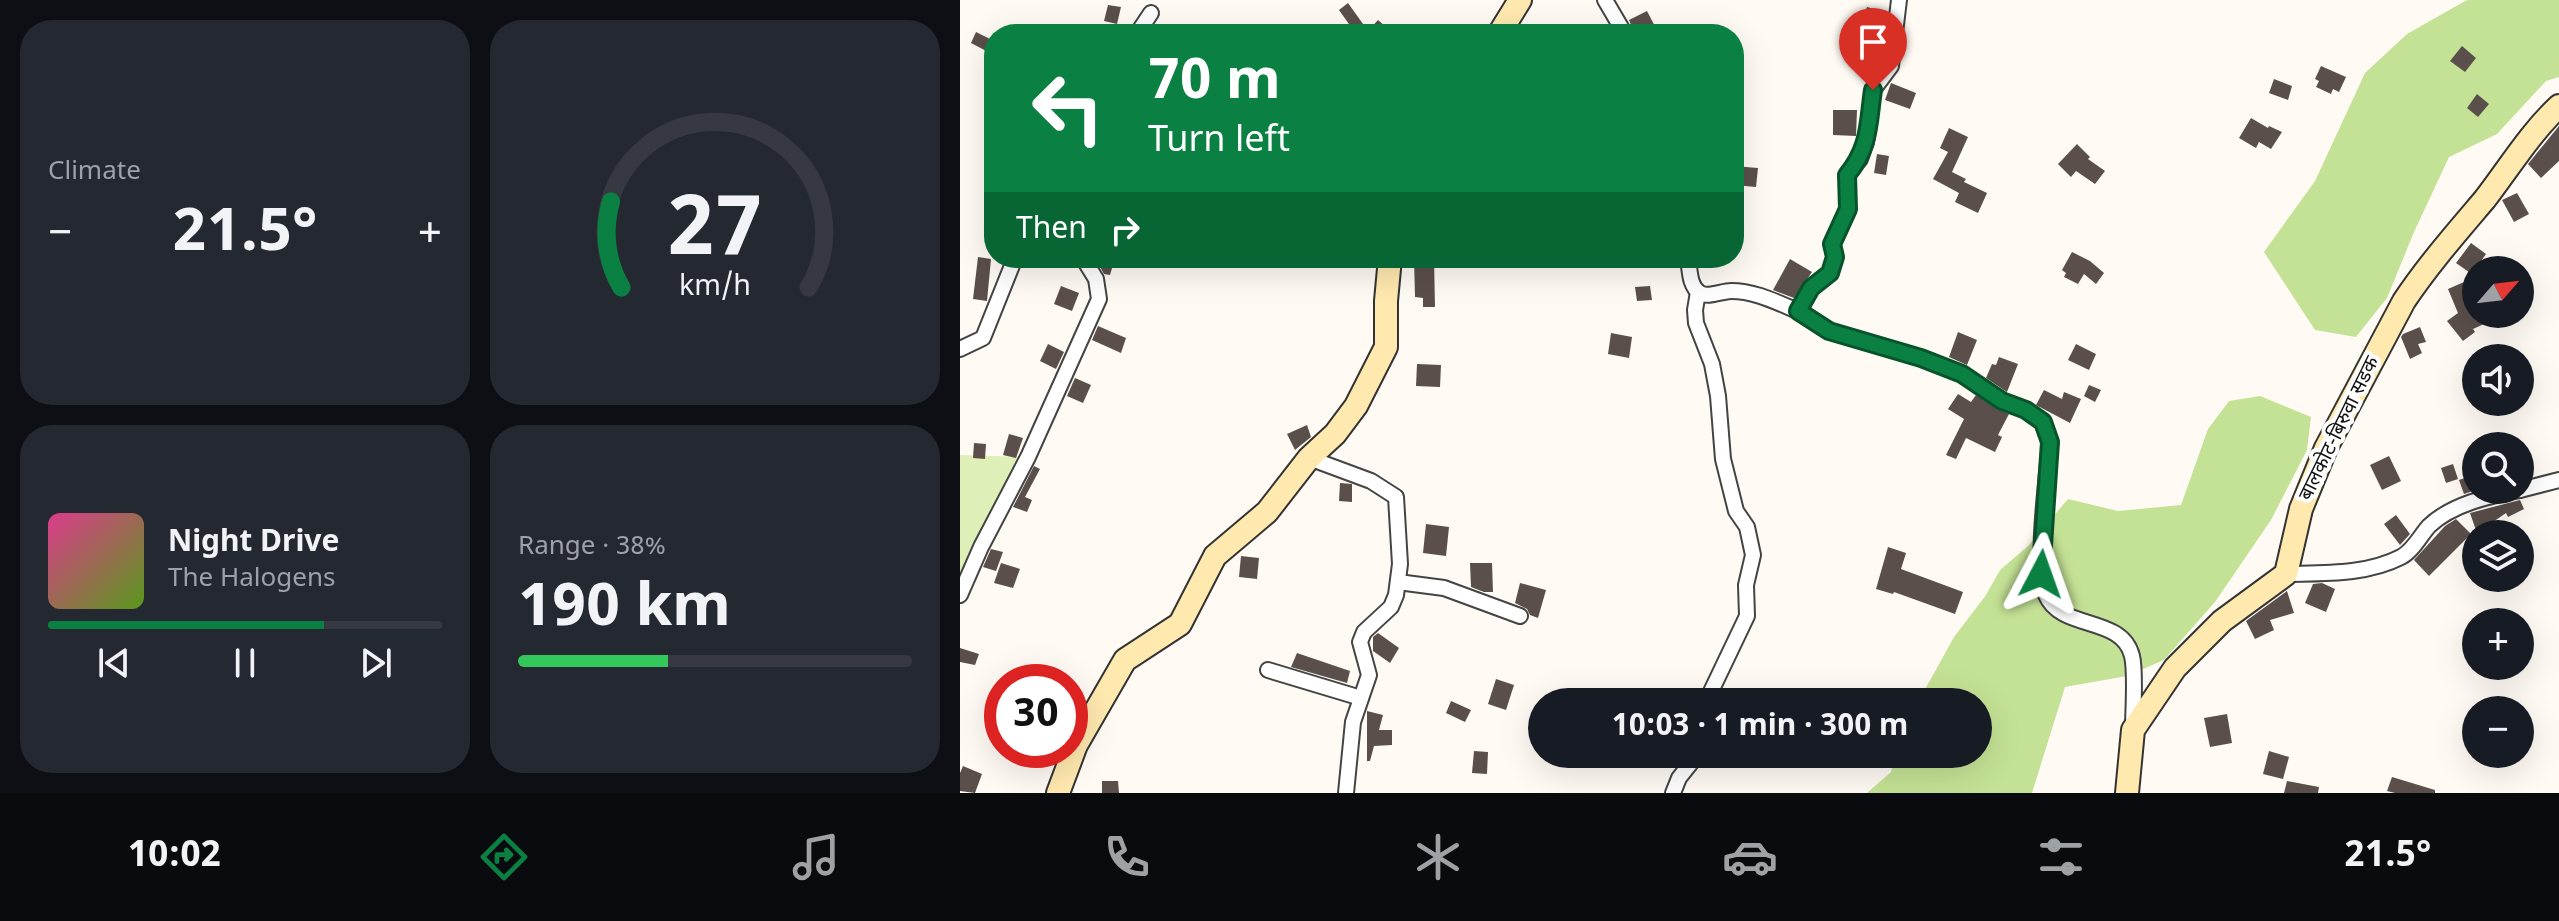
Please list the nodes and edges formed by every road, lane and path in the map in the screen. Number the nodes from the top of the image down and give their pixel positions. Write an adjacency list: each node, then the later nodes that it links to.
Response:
1 (1520, 0): 6 (main road)
2 (1605, 0): 7 (street)
3 (1899, 0): 14 (street)
4 (1151, 13): 5 (street)
5 (1144, 24)
6 (1505, 24)
7 (1619, 24)
8 (2559, 106): 20 (main road, बालकोट-बिरुवा सडक)
9 (1011, 268): 15 (street)
10 (1089, 268): 22 (street)
11 (1389, 268): 16 (main road)
12 (1689, 268): 13 (street)
13 (1698, 292): 14 (street); 25 (street)
14 (1798, 311): 27 (street)
15 (960, 349)
16 (1309, 458): 21 (street); 29 (main road)
17 (2559, 480): 18 (street)
18 (2534, 486)
19 (2469, 504): 20 (street)
20 (2286, 574): 27 (main road)
21 (1398, 582): 23 (street); 26 (street)
22 (960, 595)
23 (1520, 616)
24 (1268, 670): 26 (street)
25 (1713, 688)
26 (1361, 698): 30 (street)
27 (2133, 730): 32 (main road)
28 (1687, 768): 31 (street)
29 (1058, 793)
30 (1346, 793)
31 (1673, 793)
32 (2127, 793)

